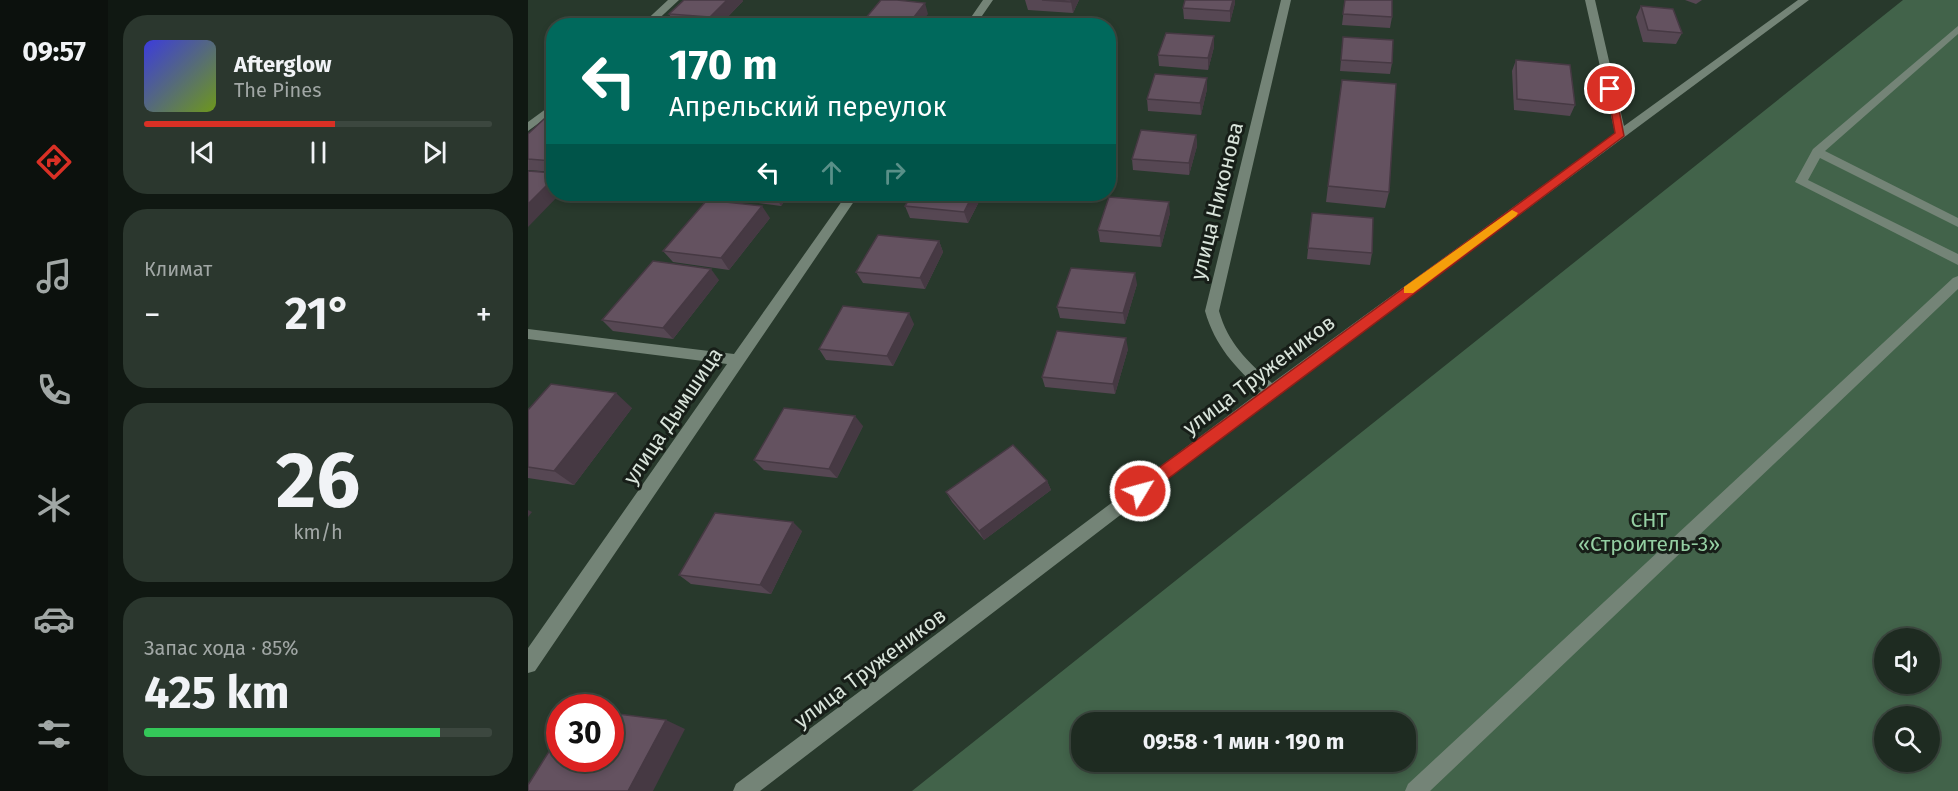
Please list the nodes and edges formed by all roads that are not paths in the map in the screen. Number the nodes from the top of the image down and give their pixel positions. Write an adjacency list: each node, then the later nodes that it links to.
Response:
1 (674, 0): 6 (street)
2 (988, 0): 7 (street)
3 (1286, 0): 19 (street, улица Никонова)
4 (1590, 0): 11 (street)
5 (1804, 0): 11 (street, улица Тружеников)
6 (654, 18)
7 (976, 18)
8 (1958, 29): 12 (street)
9 (546, 113): 10 (street)
10 (528, 128)
11 (1620, 134): 19 (street, улица Тружеников)
12 (1817, 152): 14 (street); 15 (street)
13 (848, 201): 18 (street, улица Дымшица)
14 (1958, 223)
15 (1958, 260)
16 (1958, 281): 22 (street)
17 (528, 334): 18 (street)
18 (737, 360): 20 (street, улица Дымшица)
19 (1272, 391): 21 (street, улица Тружеников)
20 (528, 664)
21 (743, 791)
22 (1414, 791)

